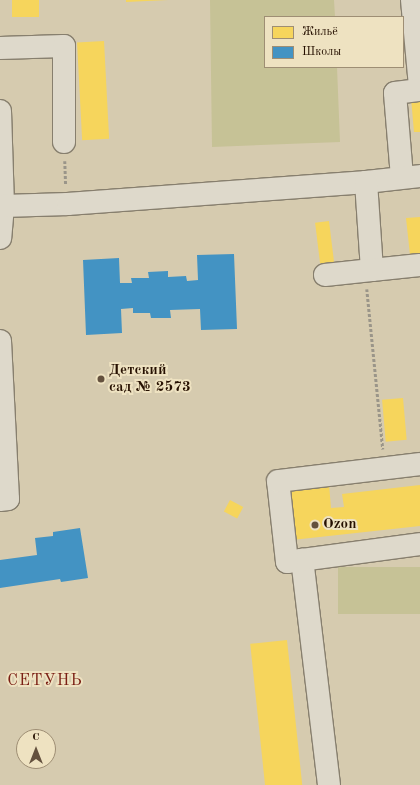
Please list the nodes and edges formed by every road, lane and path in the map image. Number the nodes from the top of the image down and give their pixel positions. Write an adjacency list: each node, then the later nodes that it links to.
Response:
1 (412, 0): 3 (lane)
2 (0, 48): 6 (lane)
3 (420, 86)
4 (420, 90): 7 (lane)
5 (0, 111): 10 (lane)
6 (64, 142): 9 (path)
7 (411, 176): 8 (lane)
8 (366, 182): 9 (lane); 13 (lane)
9 (68, 204): 10 (lane)
10 (3, 206): 11 (lane)
11 (0, 238)
12 (420, 265): 13 (lane)
13 (369, 270): 14 (lane); 17 (path)
14 (325, 275)
15 (0, 341): 18 (lane)
16 (420, 464): 17 (lane)
17 (385, 467): 20 (lane)
18 (0, 500)
19 (420, 544): 20 (lane)
20 (302, 560): 21 (lane)
21 (329, 785)

